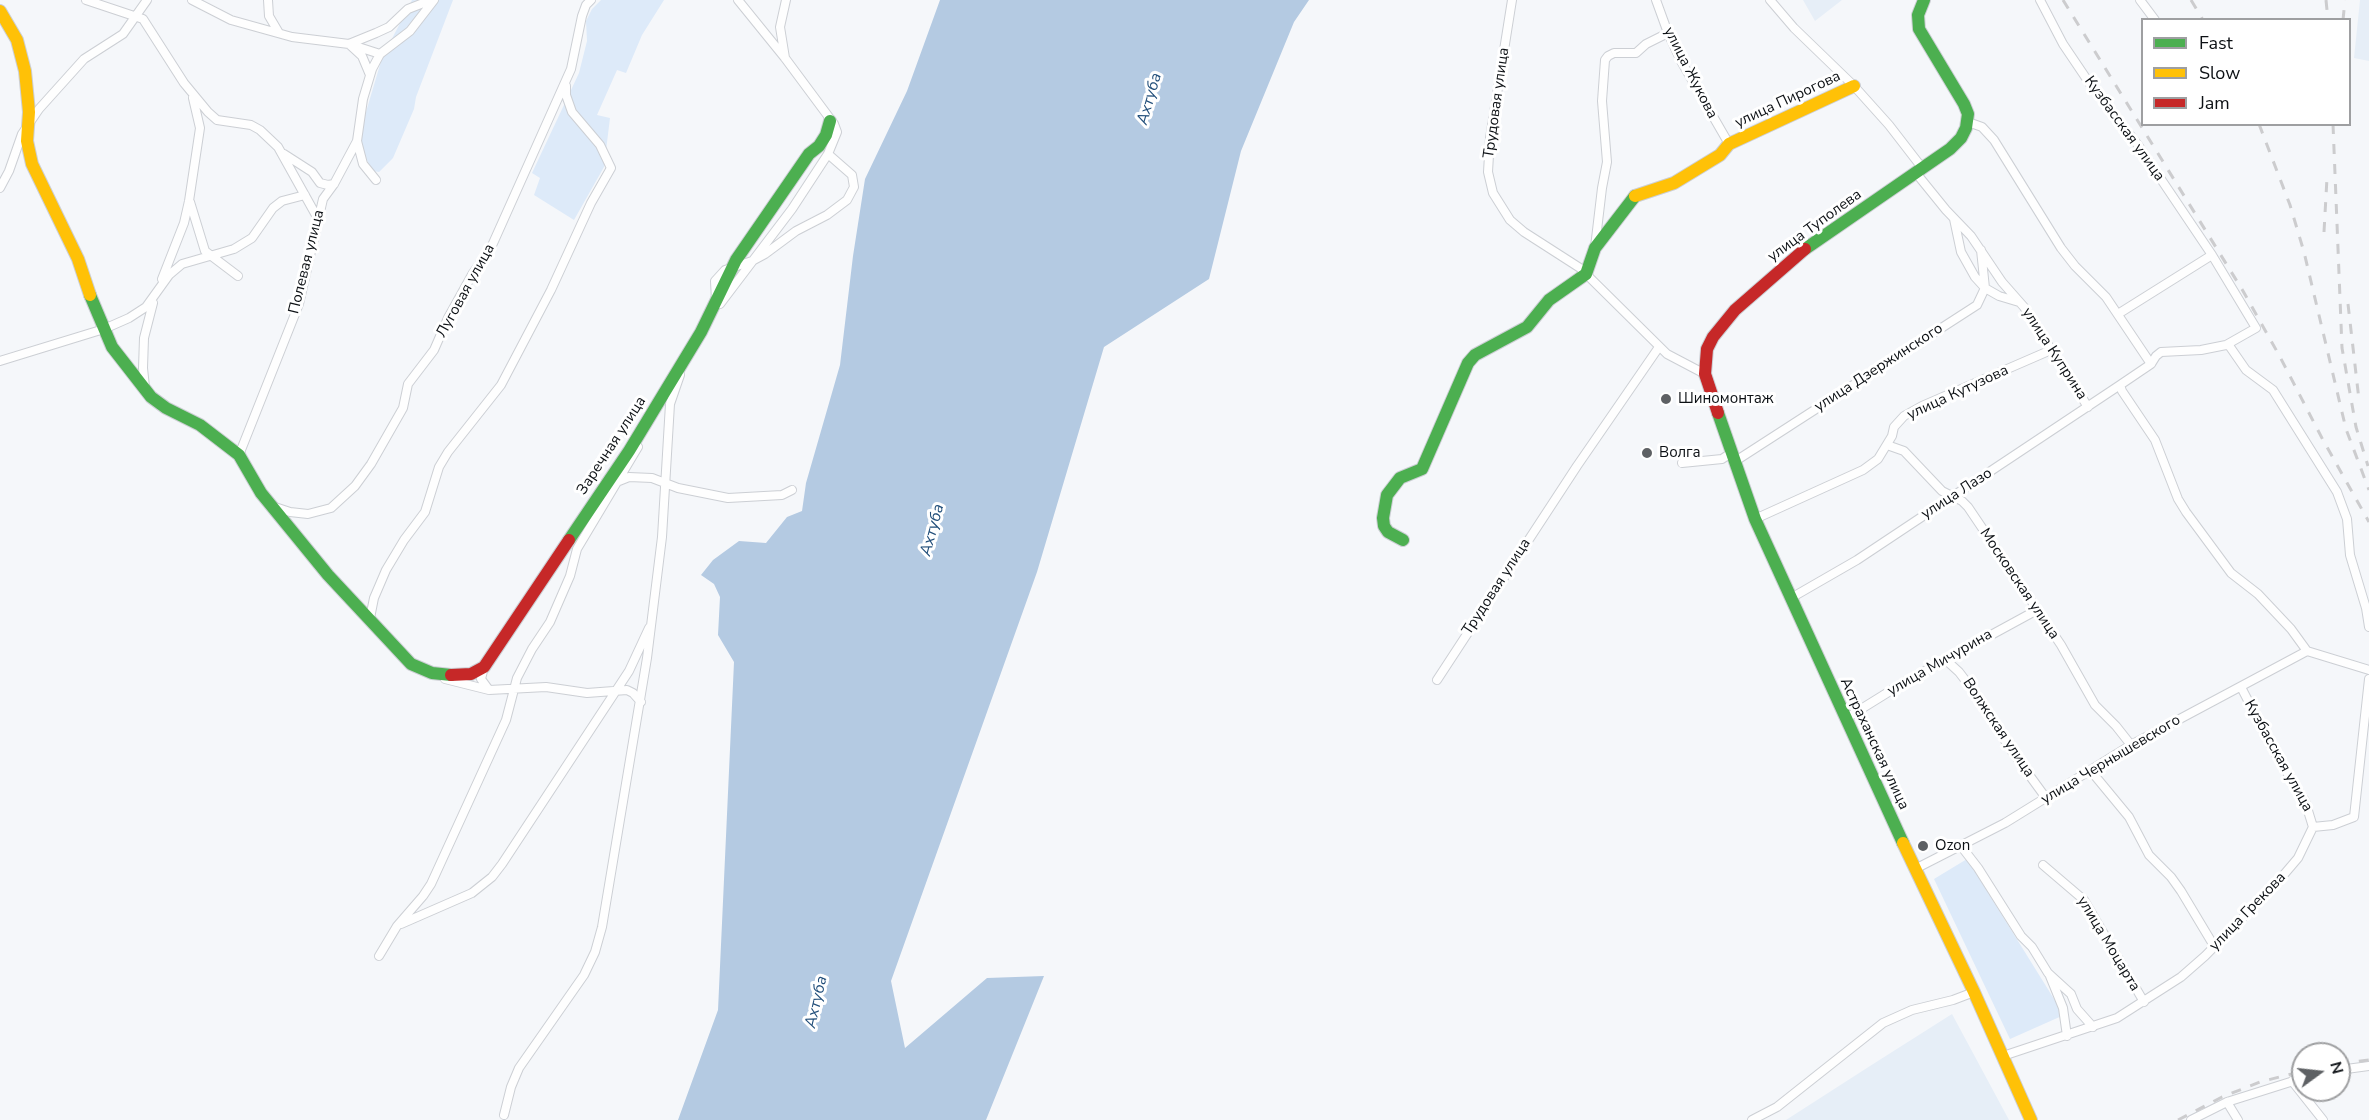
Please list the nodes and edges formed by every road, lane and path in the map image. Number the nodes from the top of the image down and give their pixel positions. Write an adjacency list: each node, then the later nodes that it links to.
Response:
1 (86, 0): 16 (street)
2 (147, 0): 16 (street)
3 (192, 0): 18 (street)
4 (268, 0): 18 (street)
5 (432, 0): 20 (street); 21 (street, Полевая улица)
6 (738, 0): 22 (street)
7 (786, 0): 22 (street)
8 (1512, 0): 48 (street, Трудовая улица)
9 (1656, 0): 19 (street, улица Жукова)
10 (1770, 0): 25 (street, улица Куприна)
11 (1924, 0): 28 (street)
12 (2040, 0): 44 (street, Кузбасская улица)
13 (2140, 0): 17 (street)
14 (585, 2): 24 (street, Луговая улица)
15 (0, 10): 29 (street)
16 (137, 15): 26 (street); 29 (street)
17 (2154, 18)
18 (279, 33): 20 (street)
19 (1668, 33): 31 (street, улица Жукова); 42 (street)
20 (349, 44): 21 (street); 23 (street)
21 (380, 54): 23 (street, Полевая улица)
22 (785, 58): 27 (street)
23 (370, 75): 30 (street, Полевая улица)
24 (566, 80): 75 (street, Луговая улица); 80 (street)
25 (1854, 86): 31 (street, улица Пирогова); 34 (street, улица Куприна)
26 (189, 89): 32 (street); 39 (street)
27 (830, 120): 33 (street); 47 (street, Заречная улица)
28 (1968, 122): 34 (street, улица Туполева); 54 (street)
29 (28, 125): 37 (street); 55 (street)
30 (357, 141): 35 (street, Полевая улица); 36 (street, Полевая улица)
31 (1729, 144): 42 (street, улица Пирогова)
32 (278, 147): 36 (street); 38 (street)
33 (828, 154): 46 (street); 46 (street)
34 (1919, 171): 41 (street, улица Куприна); 62 (street, улица Туполева)
35 (376, 180)
36 (334, 184): 40 (street, Полевая улица)
37 (0, 188)
38 (305, 195): 40 (street); 45 (street)
39 (189, 201): 45 (street); 51 (street)
40 (317, 217): 68 (street, Полевая улица)
41 (1954, 218): 43 (street, улица Куприна); 50 (street, улица Куприна)
42 (1595, 248): 48 (street, улица Пирогова)
43 (1981, 250): 50 (street); 52 (street, улица Куприна)
44 (2212, 255): 54 (street); 57 (street, Кузбасская улица)
45 (212, 257): 49 (street); 51 (street)
46 (752, 261): 47 (street); 53 (street)
47 (733, 267): 53 (street, Заречная улица)
48 (1586, 274): 58 (street, Трудовая улица); 77 (street)
49 (238, 276)
50 (1985, 288): 52 (street, улица Куприна); 69 (street, улица Дзержинского)
51 (158, 290): 55 (street); 64 (street)
52 (2019, 302): 59 (street, улица Куприна)
53 (716, 305): 56 (street, Заречная улица)
54 (2118, 314): 61 (street)
55 (104, 329): 60 (street); 64 (street)
56 (701, 332): 66 (street, Заречная улица); 72 (street)
57 (2228, 344): 61 (street, Кузбасская улица); 82 (street)
58 (1659, 346): 62 (street, Трудовая улица); 89 (street, Трудовая улица)
59 (2051, 350): 65 (street, улица Куприна); 67 (street, улица Кутузова)
60 (0, 361)
61 (2151, 364): 63 (street, Кузбасская улица)
62 (1705, 374): 69 (street, Астраханская улица)
63 (2120, 385): 65 (street, улица Лазо); 83 (street)
64 (146, 391): 68 (street)
65 (2088, 407): 74 (street, улица Лазо)
66 (655, 408): 71 (street); 85 (street, Заречная улица)
67 (1887, 445): 74 (street, Московская улица); 76 (street, улица Кутузова)
68 (239, 455): 75 (street)
69 (1732, 458): 70 (street, улица Дзержинского); 76 (street, Астраханская улица)
70 (1682, 463)
71 (619, 480): 72 (street); 92 (street)
72 (666, 484): 73 (street); 81 (street)
73 (792, 490)
74 (1951, 496): 78 (street, улица Лазо); 79 (street, Московская улица)
75 (272, 506): 80 (street)
76 (1755, 519): 78 (street, Астраханская улица)
77 (1403, 540)
78 (1791, 598): 95 (street, Астраханская улица)
79 (2037, 610): 84 (street, улица Мичурина); 96 (street, Московская улица)
80 (370, 618): 87 (street)
81 (652, 623): 93 (street); 94 (street)
82 (2369, 627)
83 (2307, 651): 86 (street); 90 (street, улица Чернышевского)
84 (1947, 661): 95 (street, улица Мичурина); 98 (street, Волжская улица)
85 (484, 667): 87 (street); 91 (street)
86 (2369, 670)
87 (437, 674): 91 (street)
88 (2369, 678): 99 (street)
89 (1437, 680)
90 (2241, 687): 96 (street, улица Чернышевского); 99 (street, Кузбасская улица)
91 (489, 690): 92 (street)
92 (514, 690): 93 (street); 103 (street)
93 (615, 690): 94 (street); 103 (street)
94 (640, 702): 117 (street)
95 (1845, 719): 102 (street, Астраханская улица)
96 (2131, 745): 97 (street, улица Чернышевского)
97 (2091, 771): 98 (street, улица Чернышевского); 104 (street)
98 (2046, 798): 100 (street, улица Чернышевского)
99 (2313, 827): 104 (street, улица Грекова)
100 (1962, 846): 102 (street, улица Чернышевского); 106 (street)
101 (2043, 865): 108 (street, улица Моцарта)
102 (1915, 869): 107 (street, Астраханская улица)
103 (397, 926): 105 (street)
104 (2214, 946): 108 (street, улица Грекова)
105 (379, 956)
106 (2048, 973): 109 (street); 110 (street)
107 (1974, 992): 111 (street, Астраханская улица); 118 (street)
108 (2144, 1002): 109 (street, улица Грекова)
109 (2092, 1027): 110 (street, улица Грекова)
110 (2067, 1036): 111 (street, улица Грекова)
111 (2003, 1056): 119 (street, Астраханская улица)
112 (2369, 1066): 113 (street)
113 (2351, 1068)
114 (2291, 1081): 115 (street)
115 (2227, 1102): 120 (street); 121 (street)
116 (2309, 1102): 122 (street)
117 (504, 1115)
118 (1752, 1120)
119 (2031, 1120)
120 (2191, 1120)
121 (2238, 1120)
122 (2323, 1120)

